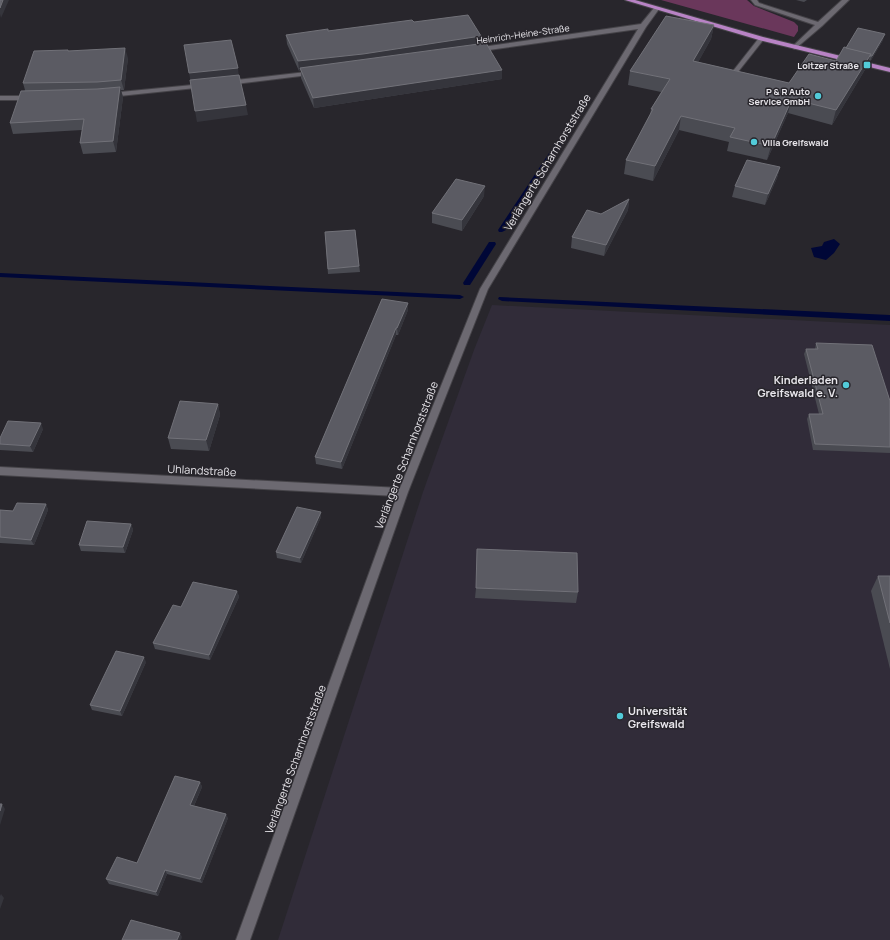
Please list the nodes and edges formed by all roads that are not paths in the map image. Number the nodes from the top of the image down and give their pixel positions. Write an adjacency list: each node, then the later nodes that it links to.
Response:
1 (628, 0): 4 (main road)
2 (754, 0): 5 (street)
3 (846, 0): 5 (street)
4 (656, 9): 6 (street, Verlängerte Scharnhorststraße); 7 (main road)
5 (820, 25): 8 (street)
6 (643, 26): 9 (street, Heinrich-Heine-Straße); 19 (street, Verlängerte Scharnhorststraße)
7 (761, 39): 8 (main road); 12 (street)
8 (795, 47): 10 (main road)
9 (465, 52)
10 (890, 70)
11 (325, 71): 13 (street)
12 (728, 81)
13 (218, 84)
14 (210, 85): 15 (street)
15 (100, 96)
16 (43, 97): 17 (street)
17 (0, 98)
18 (0, 471): 19 (street, Uhlandstraße)
19 (404, 492): 20 (street, Verlängerte Scharnhorststraße)
20 (243, 940)

